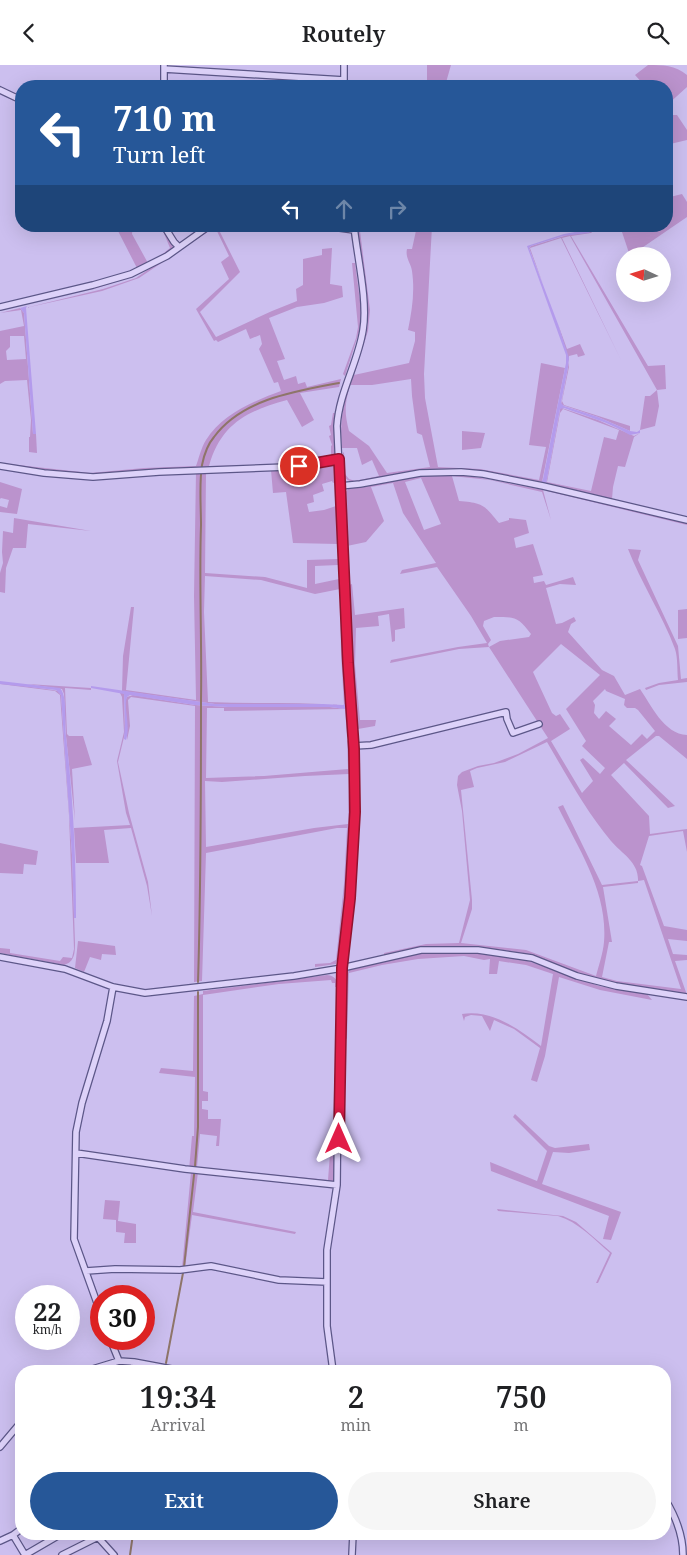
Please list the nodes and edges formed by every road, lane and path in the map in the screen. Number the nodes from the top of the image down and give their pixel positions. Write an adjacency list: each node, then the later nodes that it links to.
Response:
1 (344, 65): 5 (street)
2 (164, 67): 3 (street); 4 (street)
3 (164, 80)
4 (310, 80)
5 (344, 80)
6 (0, 89): 7 (street)
7 (15, 97)
8 (168, 232): 11 (street)
9 (200, 232): 11 (street)
10 (354, 232): 13 (street)
11 (179, 247): 12 (street)
12 (0, 307)
13 (339, 459): 14 (street); 15 (street)
14 (0, 466)
15 (340, 486): 16 (street); 18 (street)
16 (687, 520)
17 (539, 724): 18 (street)
18 (354, 746): 20 (street)
19 (0, 957): 21 (street)
20 (342, 968): 21 (street); 22 (street); 24 (street)
21 (113, 987): 23 (street)
22 (687, 997)
23 (76, 1153): 24 (street); 25 (street)
24 (337, 1185): 26 (street)
25 (86, 1271): 26 (street); 27 (street)
26 (327, 1282): 34 (street)
27 (91, 1285)
28 (114, 1350): 29 (street)
29 (119, 1361): 30 (street); 31 (street)
30 (134, 1362): 32 (street); 33 (street)
31 (106, 1365)
32 (134, 1365)
33 (150, 1365)
34 (332, 1365)
35 (15, 1429): 36 (street)
36 (1, 1444)
37 (671, 1510): 51 (street)
38 (13, 1535): 39 (street); 45 (street)
39 (15, 1538)
40 (16, 1540): 47 (street)
41 (50, 1540): 47 (street)
42 (89, 1540): 46 (street)
43 (100, 1540): 49 (street)
44 (353, 1540): 50 (street)
45 (0, 1541)
46 (71, 1553): 48 (street)
47 (25, 1555)
48 (62, 1555)
49 (114, 1555)
50 (352, 1555)
51 (683, 1555)

